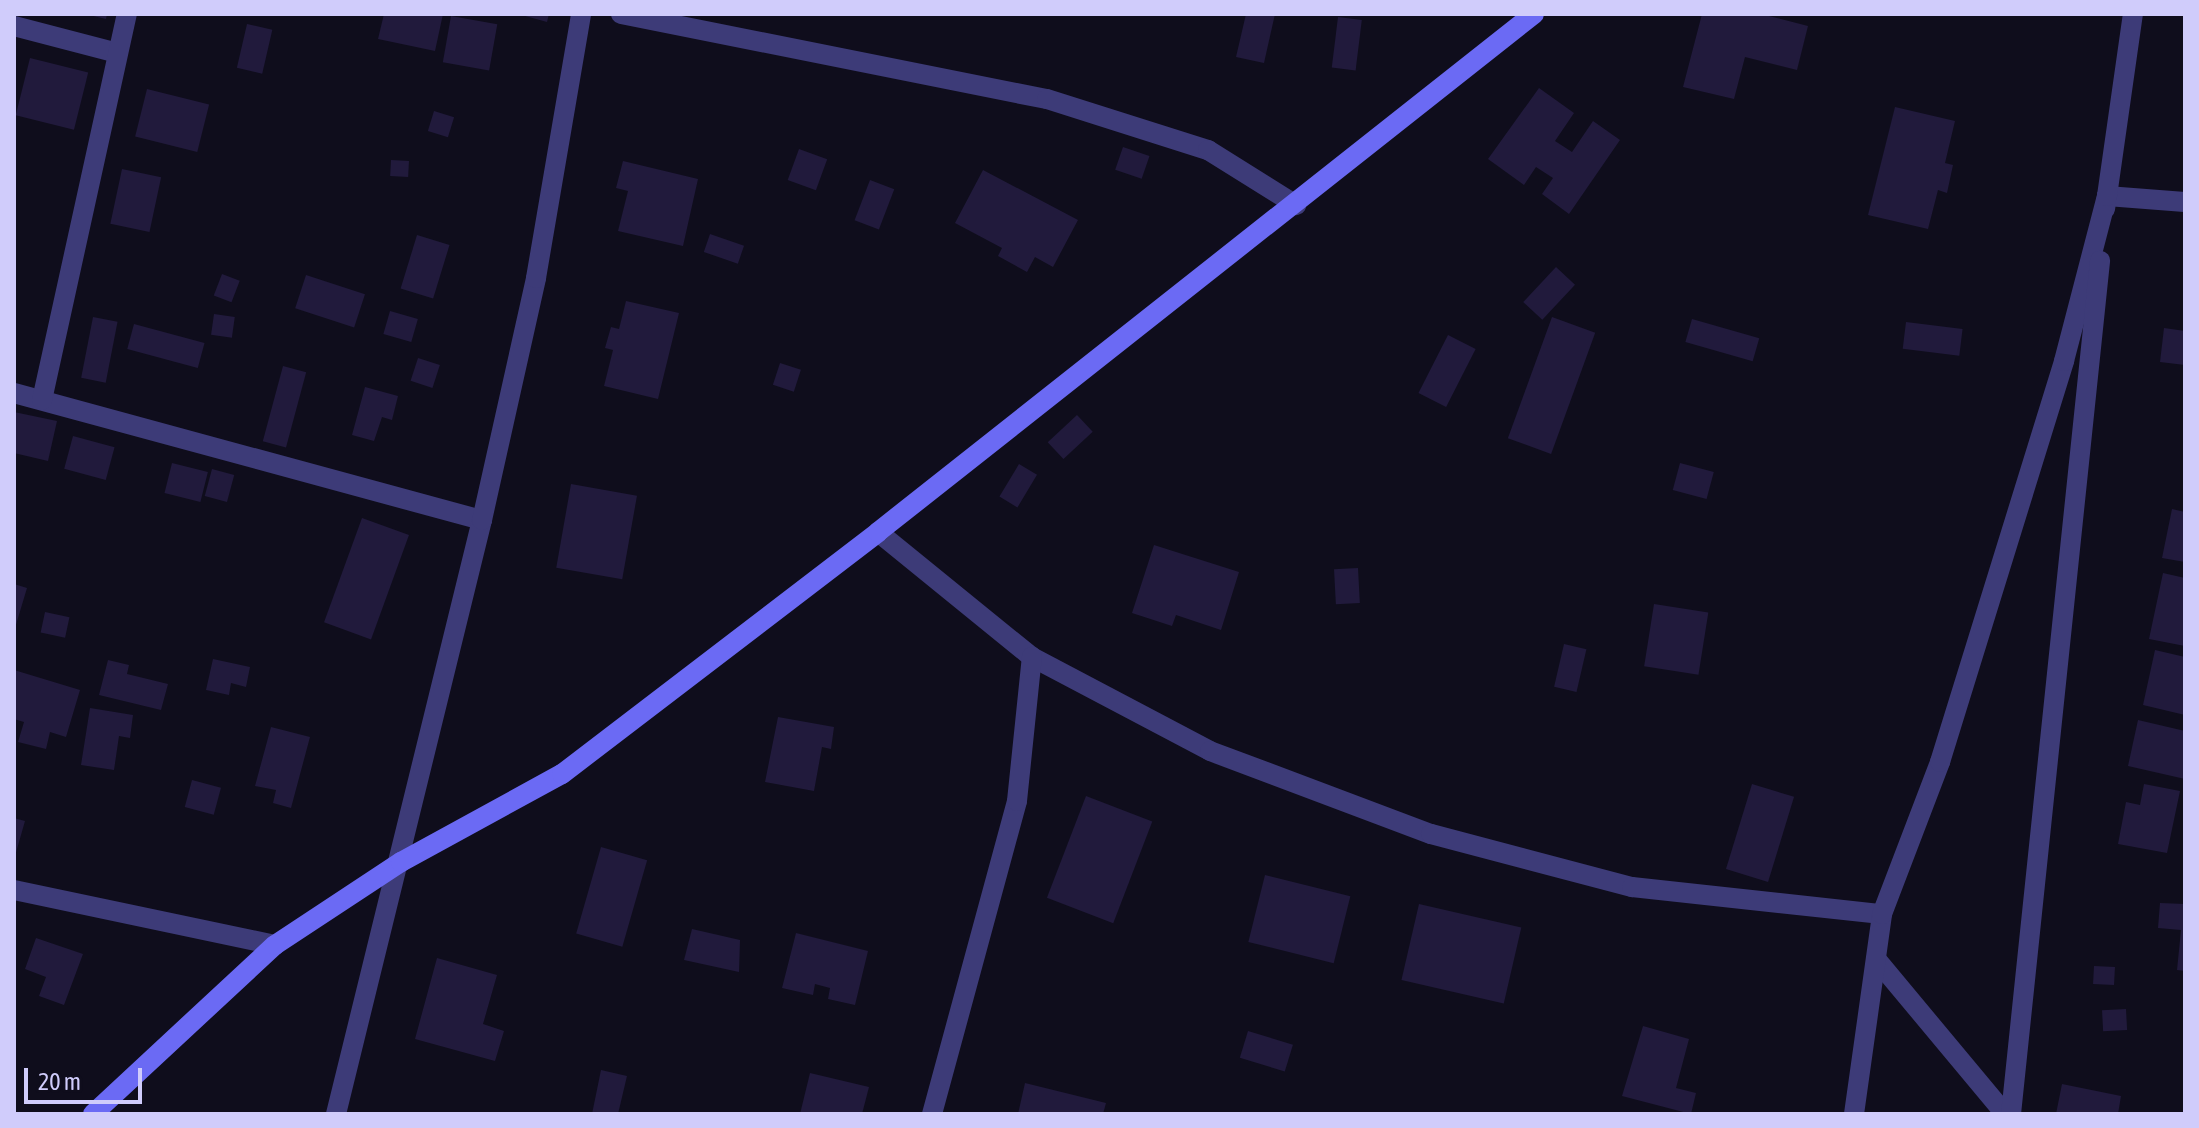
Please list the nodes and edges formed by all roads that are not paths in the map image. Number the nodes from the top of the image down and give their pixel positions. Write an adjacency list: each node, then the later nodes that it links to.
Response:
1 (127, 14): 7 (street)
2 (581, 14): 13 (street)
3 (621, 14): 10 (street)
4 (1534, 14): 10 (main road)
5 (2133, 14): 8 (street)
6 (14, 26): 7 (street)
7 (118, 53): 12 (street)
8 (2107, 196): 9 (street); 18 (street); 25 (street)
9 (2185, 202)
10 (1296, 205): 14 (main road)
11 (14, 393): 12 (street)
12 (42, 400): 13 (street)
13 (482, 520): 16 (street)
14 (878, 532): 15 (street); 16 (main road)
15 (1032, 657): 18 (street); 23 (street)
16 (401, 862): 19 (main road); 22 (street)
17 (14, 890): 19 (street)
18 (1882, 914): 20 (street)
19 (275, 945): 21 (main road)
20 (1876, 959): 24 (street); 25 (street)
21 (93, 1114)
22 (336, 1114)
23 (932, 1114)
24 (1854, 1114)
25 (2008, 1114)

